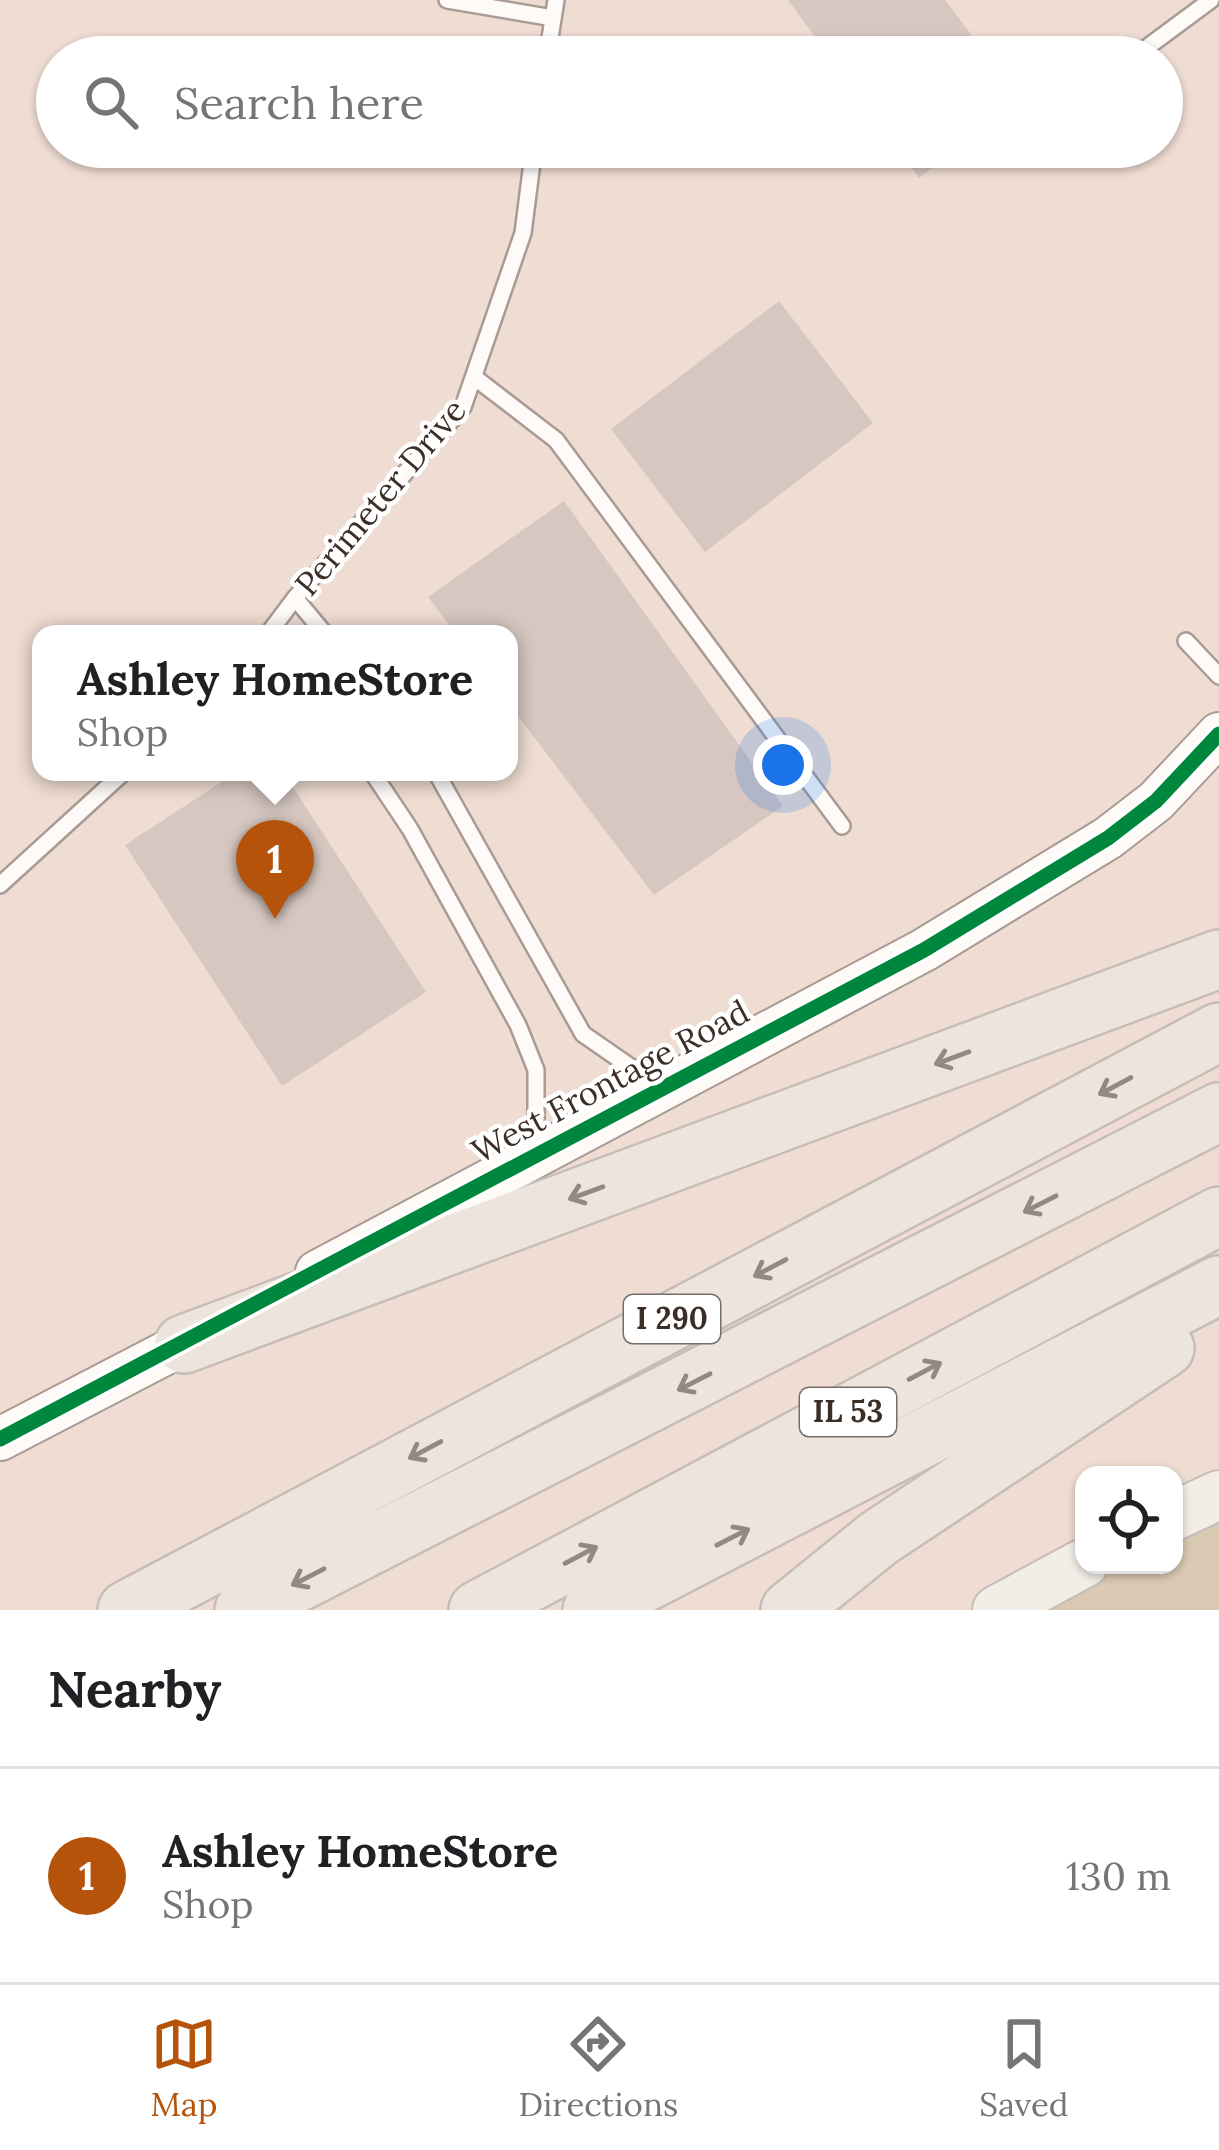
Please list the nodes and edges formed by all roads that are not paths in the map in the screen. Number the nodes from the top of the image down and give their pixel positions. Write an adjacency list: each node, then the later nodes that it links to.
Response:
1 (447, 0): 4 (lane)
2 (556, 0): 4 (lane)
3 (1211, 0): 6 (lane)
4 (553, 18): 5 (lane)
5 (550, 36)
6 (1162, 36)
7 (531, 168): 8 (lane, Perimeter Drive)
8 (474, 377): 9 (lane, Perimeter Drive); 18 (lane)
9 (295, 598): 10 (lane, Perimeter Drive); 11 (lane)
10 (275, 625)
11 (318, 625)
12 (1186, 641): 13 (lane)
13 (1219, 676)
14 (1219, 734): 22 (street, West Frontage Road)
15 (114, 781): 19 (lane)
16 (378, 781): 24 (lane)
17 (441, 781): 22 (lane)
18 (842, 826)
19 (0, 885)
20 (1219, 959): 28 (highway, one-way to 28)
21 (1219, 1032): 33 (highway, I 290, one-way to 33)
22 (694, 1070): 24 (street, West Frontage Road)
23 (1219, 1112): 34 (highway, one-way to 34)
24 (506, 1170): 28 (street, West Frontage Road)
25 (1219, 1216): 35 (highway, IL 53, one-way to 25)
26 (1219, 1285): 36 (highway, one-way to 26)
27 (1219, 1313): 37 (highway)
28 (184, 1344): 29 (street, West Frontage Road)
29 (0, 1439)
30 (1219, 1495): 31 (main road)
31 (1183, 1512)
32 (1075, 1568): 38 (main road)
33 (128, 1610)
34 (244, 1610)
35 (478, 1610)
36 (592, 1610)
37 (790, 1610)
38 (997, 1610)

